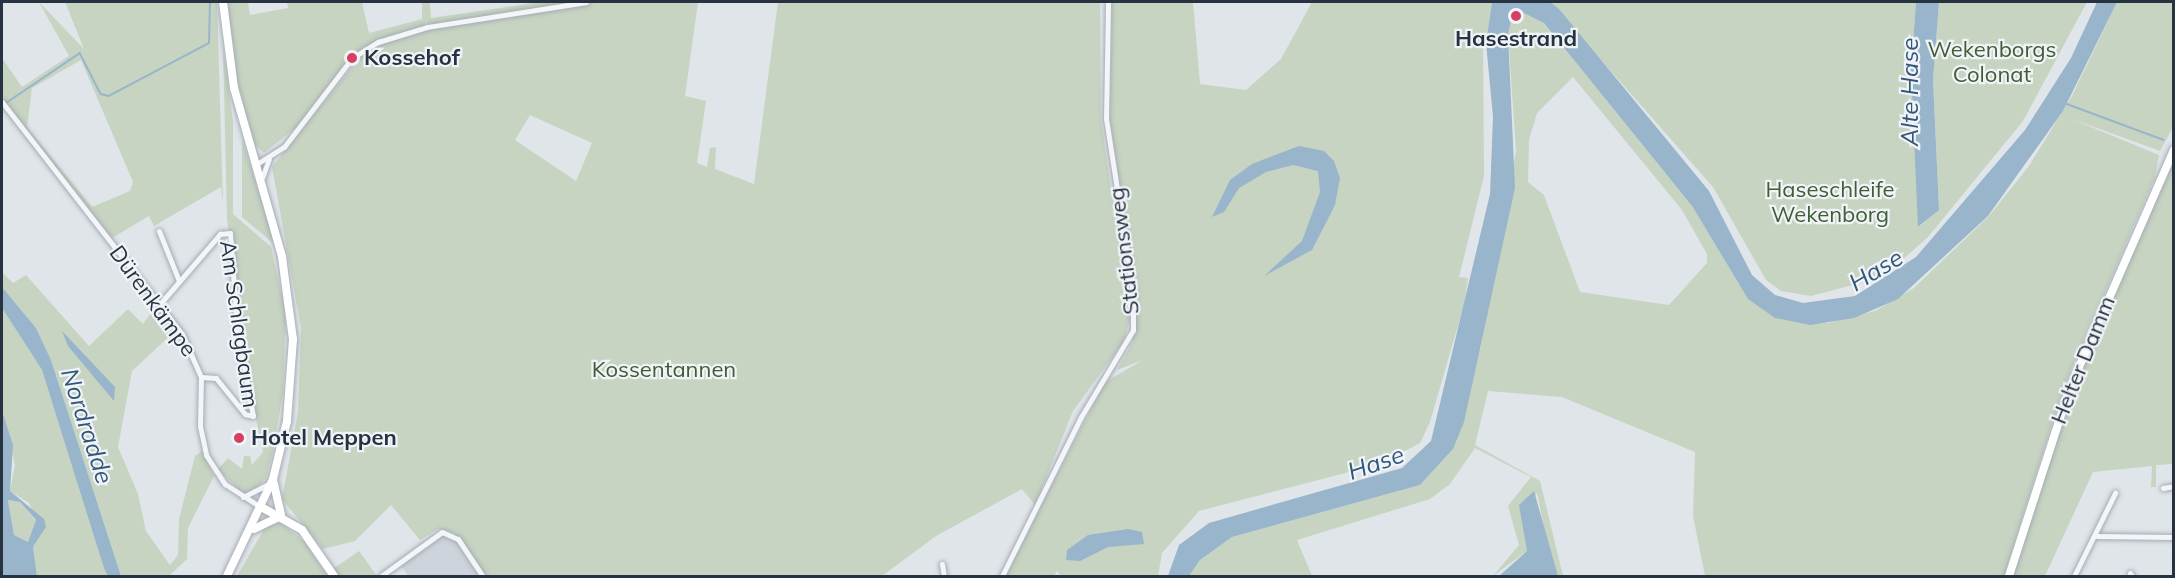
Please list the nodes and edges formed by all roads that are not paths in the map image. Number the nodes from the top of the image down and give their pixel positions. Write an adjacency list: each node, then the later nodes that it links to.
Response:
1 (223, 2): 7 (main road)
2 (586, 2): 6 (street)
3 (1108, 2): 29 (street, Stationsweg)
4 (2, 102): 11 (street, Dürenkämpe)
5 (2172, 157): 30 (street, Helter Damm)
6 (270, 158): 7 (street); 8 (street)
7 (255, 165): 8 (main road)
8 (261, 183): 13 (main road)
9 (159, 231): 10 (street)
10 (180, 281): 11 (street, Am Schlagbaum); 12 (street, Am Schlagbaum)
11 (159, 305): 12 (street, Dürenkämpe)
12 (201, 377): 17 (street, Dürenkämpe)
13 (272, 480): 17 (street); 18 (main road); 19 (street)
14 (2174, 486): 15 (street)
15 (2163, 488)
16 (2115, 493): 21 (street)
17 (243, 497): 18 (street, Dürenkämpe)
18 (263, 508): 19 (street); 20 (main road)
19 (281, 516): 20 (street); 26 (street)
20 (254, 529): 25 (main road)
21 (2097, 536): 22 (street); 31 (street)
22 (2174, 537)
23 (942, 564): 28 (street)
24 (482, 575): 27 (street)
25 (227, 576)
26 (334, 576)
27 (381, 576)
28 (944, 576)
29 (1002, 576)
30 (2009, 576)
31 (2074, 576)

